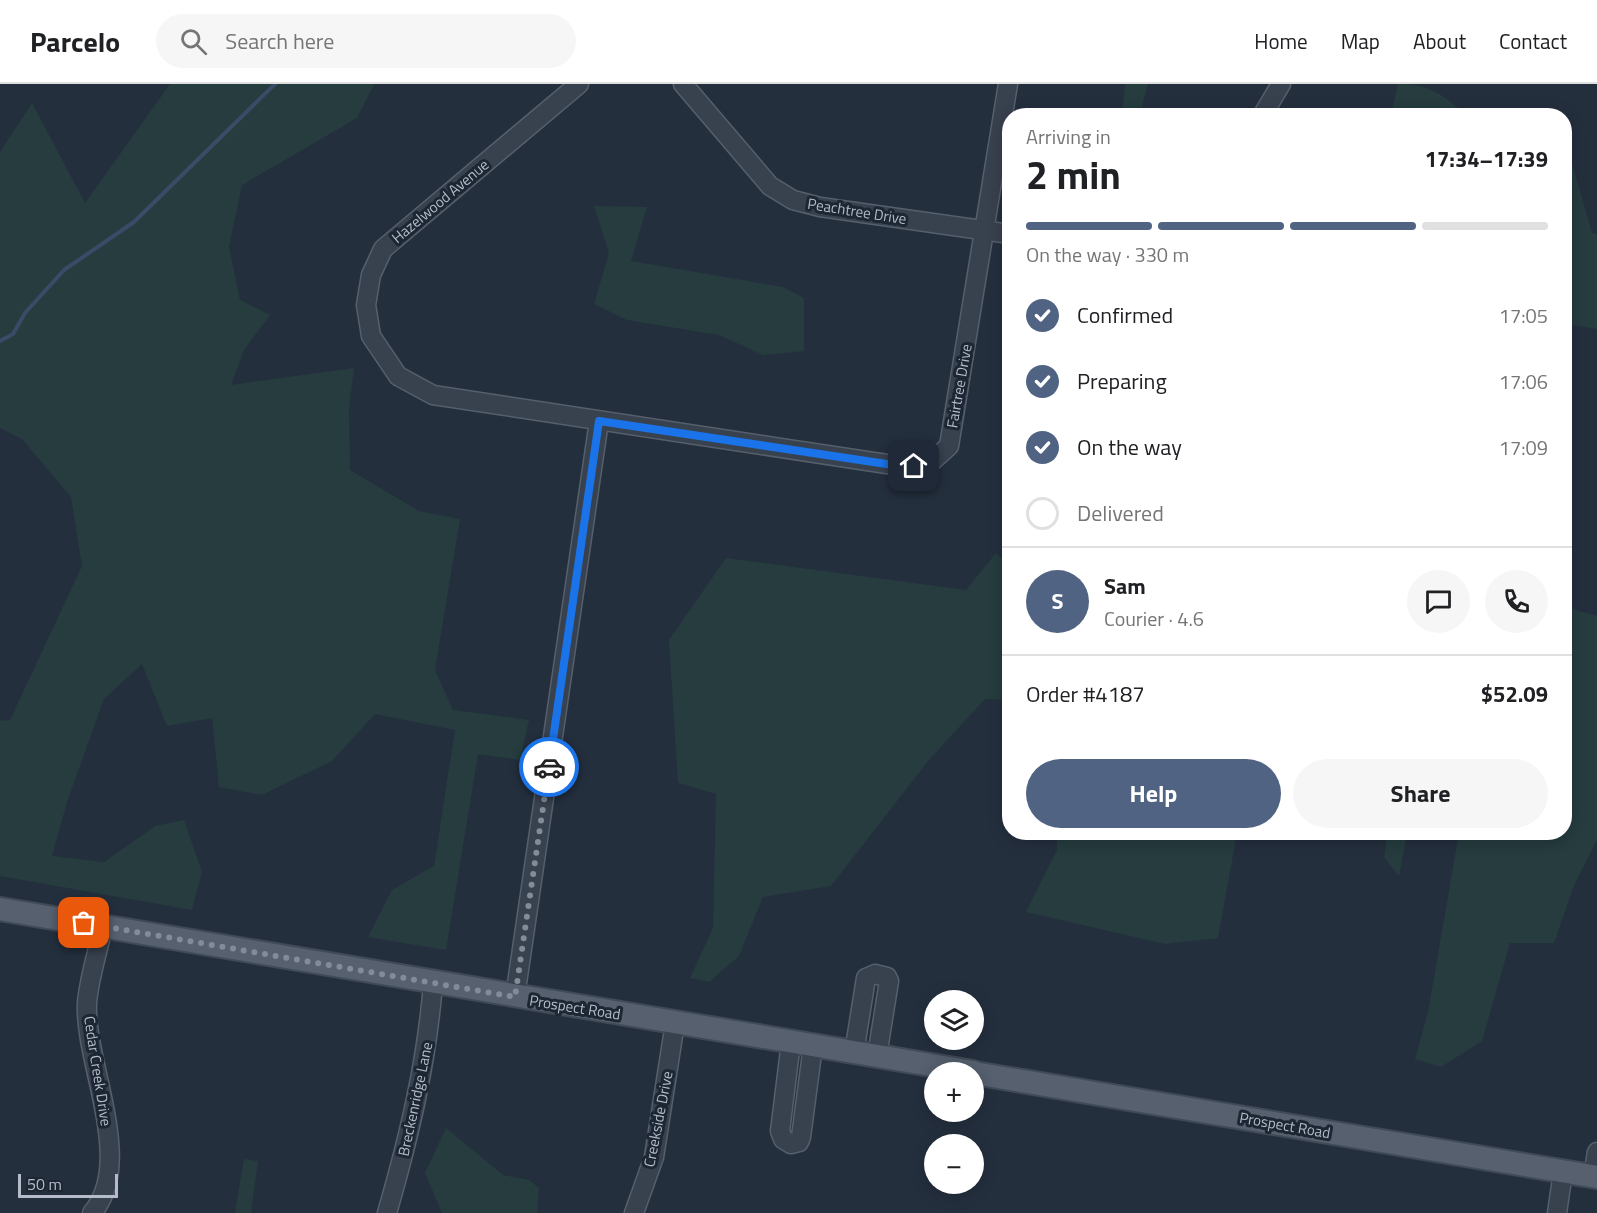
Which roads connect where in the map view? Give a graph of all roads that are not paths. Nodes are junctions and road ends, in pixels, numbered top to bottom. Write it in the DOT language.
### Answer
graph roads {
  1 [pos="579,84"];
  2 [pos="683,84"];
  3 [pos="1008,84"];
  4 [pos="1281,84"];
  5 [pos="1004,108"];
  6 [pos="1267,108"];
  7 [pos="1002,124"];
  8 [pos="986,231"];
  9 [pos="1002,233"];
  10 [pos="433,395"];
  11 [pos="599,421"];
  12 [pos="0,909"];
  13 [pos="103,927"];
  14 [pos="433,983"];
  15 [pos="515,997"];
  16 [pos="675,1023"];
  17 [pos="924,1064"];
  18 [pos="984,1074"];
  19 [pos="1597,1152"];
  20 [pos="1563,1172"];
  21 [pos="1595,1177"];
  22 [pos="92,1213"];
  23 [pos="387,1213"];
  24 [pos="634,1213"];
  25 [pos="1557,1213"];
  1 -- 10 [label="street, Hazelwood Avenue"];
  2 -- 8 [label="street, Peachtree Drive"];
  3 -- 5 [label="street, Fairtree Drive"];
  4 -- 6 [label="street"];
  7 -- 8 [label="street, Fairtree Drive"];
  8 -- 9 [label="street, Peachtree Drive"];
  8 -- 11 [label="street, Fairtree Drive"];
  10 -- 11 [label="street, Fairtree Drive"];
  11 -- 15 [label="street"];
  12 -- 13 [label="main road, Prospect Road"];
  13 -- 14 [label="main road, Prospect Road"];
  13 -- 22 [label="street, Cedar Creek Drive"];
  14 -- 15 [label="main road, Prospect Road"];
  14 -- 23 [label="street, Breckenridge Lane"];
  15 -- 16 [label="main road, Prospect Road"];
  16 -- 17 [label="main road, Prospect Road"];
  16 -- 24 [label="street, Creekside Drive"];
  18 -- 20 [label="main road, Prospect Road"];
  19 -- 21 [label="street"];
  20 -- 21 [label="main road, Prospect Road"];
  20 -- 25 [label="street"];
}
